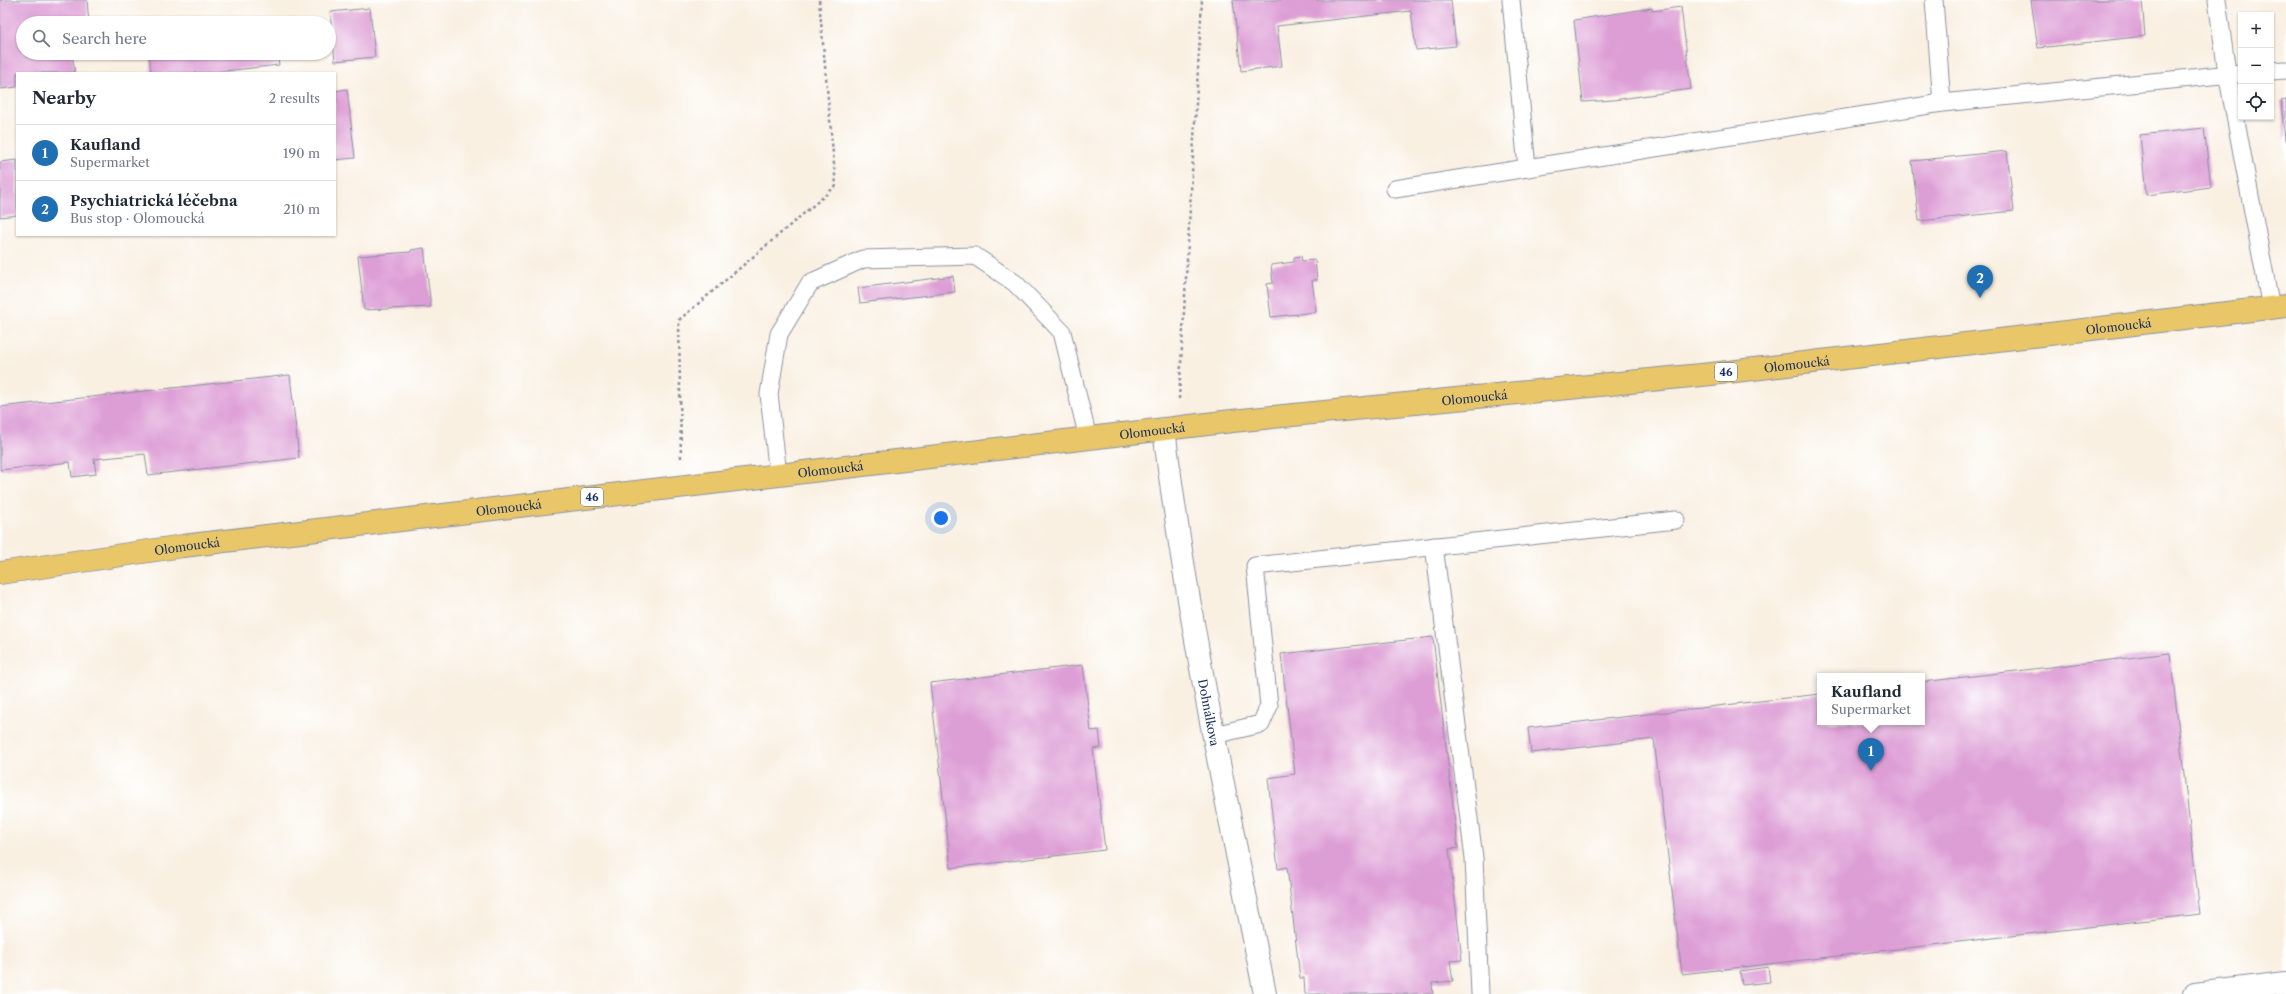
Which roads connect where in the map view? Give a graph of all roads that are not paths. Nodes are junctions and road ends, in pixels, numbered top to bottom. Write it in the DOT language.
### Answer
graph roads {
  1 [pos="1511,0"];
  2 [pos="1934,0"];
  3 [pos="2217,0"];
  4 [pos="2286,70"];
  5 [pos="2274,71"];
  6 [pos="2234,73"];
  7 [pos="1942,103"];
  8 [pos="1527,168"];
  9 [pos="1395,188"];
  10 [pos="2278,307"];
  11 [pos="1171,429"];
  12 [pos="1088,438"];
  13 [pos="778,475"];
  14 [pos="1676,520"];
  15 [pos="1434,546"];
  16 [pos="10,572"];
  17 [pos="1214,735"];
  18 [pos="2286,983"];
  19 [pos="1265,994"];
  20 [pos="1480,994"];
  21 [pos="2195,994"];
  1 -- 8 [label="lane"];
  2 -- 7 [label="lane"];
  3 -- 6 [label="lane"];
  4 -- 5 [label="lane"];
  6 -- 7 [label="lane"];
  6 -- 10 [label="lane"];
  7 -- 8 [label="lane"];
  8 -- 9 [label="lane"];
  10 -- 11 [label="main road, Olomoucká / 46"];
  11 -- 12 [label="main road, Olomoucká / 46"];
  11 -- 17 [label="street, Dohnálkova"];
  12 -- 13 [label="main road, Olomoucká / 46"];
  12 -- 13 [label="lane"];
  13 -- 16 [label="main road, Olomoucká / 46"];
  14 -- 15 [label="lane"];
  15 -- 17 [label="lane"];
  15 -- 20 [label="lane"];
  17 -- 19 [label="street, Dohnálkova"];
  18 -- 21 [label="street"];
}
